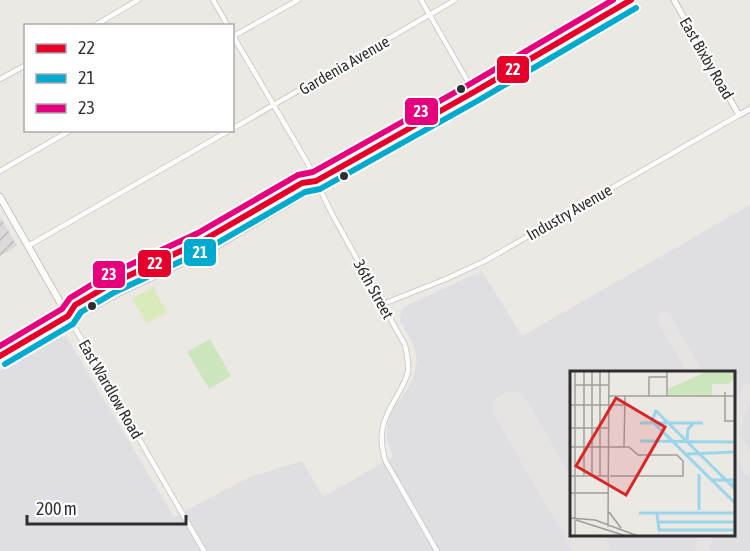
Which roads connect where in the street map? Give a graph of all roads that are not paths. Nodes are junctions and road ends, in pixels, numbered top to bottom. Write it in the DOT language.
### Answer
graph roads {
  1 [pos="138,0"];
  2 [pos="213,0"];
  3 [pos="298,0"];
  4 [pos="421,0"];
  5 [pos="456,0"];
  6 [pos="631,0"];
  7 [pos="674,0"];
  8 [pos="429,15"];
  9 [pos="97,24"];
  10 [pos="227,24"];
  11 [pos="234,35"];
  12 [pos="234,38"];
  13 [pos="24,66"];
  14 [pos="0,79"];
  15 [pos="474,92"];
  16 [pos="274,106"];
  17 [pos="750,109"];
  18 [pos="740,115"];
  19 [pos="234,128"];
  20 [pos="68,132"];
  21 [pos="228,132"];
  22 [pos="0,171"];
  23 [pos="316,181"];
  24 [pos="0,197"];
  25 [pos="28,246"];
  26 [pos="383,304"];
  27 [pos="68,316"];
  28 [pos="0,356"];
  29 [pos="204,551"];
  30 [pos="437,551"];
  1 -- 9 [label="street"];
  2 -- 10 [label="street"];
  3 -- 11 [label="street"];
  4 -- 8 [label="street"];
  5 -- 8 [label="street, Gardenia Avenue"];
  6 -- 15 [label="main road"];
  7 -- 18 [label="street, East Bixby Road"];
  8 -- 15 [label="street"];
  8 -- 16 [label="street, Gardenia Avenue"];
  12 -- 16 [label="street, 36th Street"];
  13 -- 14 [label="street"];
  15 -- 23 [label="main road"];
  16 -- 19 [label="street, Gardenia Avenue"];
  16 -- 23 [label="street, 36th Street"];
  17 -- 18 [label="street, Industry Avenue"];
  18 -- 26 [label="street, Industry Avenue"];
  20 -- 22 [label="street"];
  21 -- 25 [label="street, Gardenia Avenue"];
  23 -- 26 [label="street, 36th Street"];
  23 -- 27 [label="main road"];
  23 -- 27 [label="main road"];
  24 -- 25 [label="main road, East Wardlow Road"];
  25 -- 27 [label="main road, East Wardlow Road"];
  26 -- 30 [label="street, 36th Street"];
  27 -- 28 [label="main road"];
  27 -- 29 [label="street, East Wardlow Road"];
}
